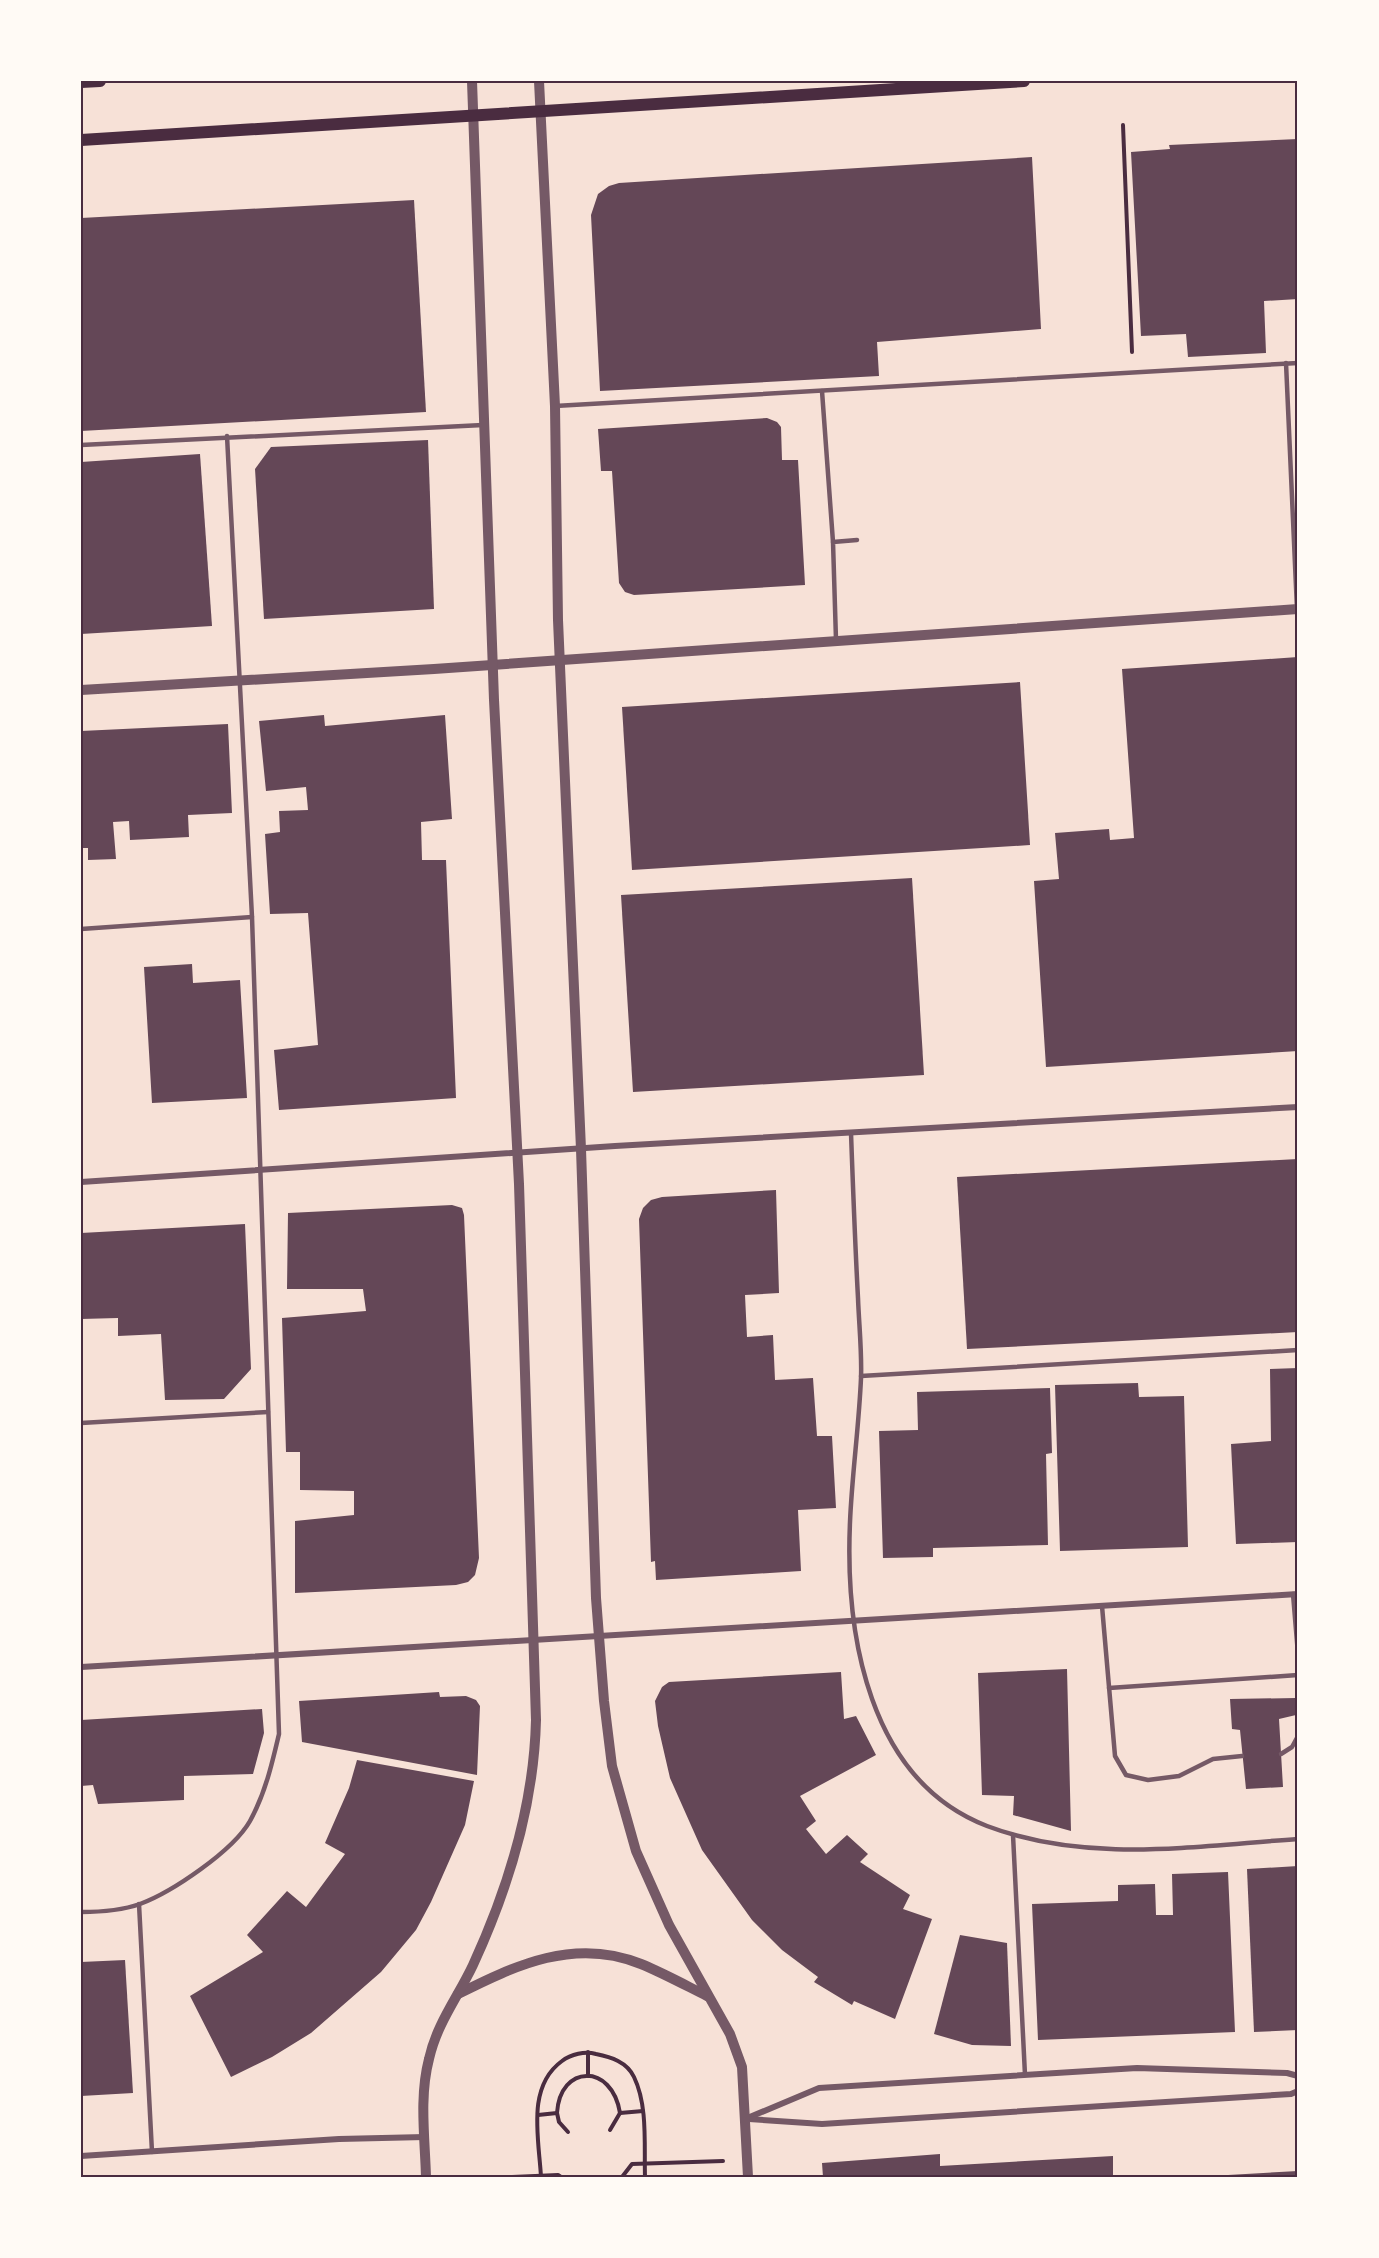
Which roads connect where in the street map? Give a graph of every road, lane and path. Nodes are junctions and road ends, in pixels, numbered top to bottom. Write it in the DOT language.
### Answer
graph roads {
  1 [pos="100,81"];
  2 [pos="472,81"];
  3 [pos="538,81"];
  4 [pos="1024,81"];
  5 [pos="81,82"];
  6 [pos="539,110"];
  7 [pos="473,114"];
  8 [pos="1123,124"];
  9 [pos="81,140"];
  10 [pos="1286,363"];
  11 [pos="1298,363"];
  12 [pos="1133,372"];
  13 [pos="822,391"];
  14 [pos="555,406"];
  15 [pos="484,425"];
  16 [pos="227,436"];
  17 [pos="81,446"];
  18 [pos="857,540"];
  19 [pos="833,542"];
  20 [pos="1297,609"];
  21 [pos="836,640"];
  22 [pos="560,659"];
  23 [pos="493,664"];
  24 [pos="241,681"];
  25 [pos="81,690"];
  26 [pos="252,917"];
  27 [pos="81,929"];
  28 [pos="1298,1107"];
  29 [pos="851,1133"];
  30 [pos="581,1149"];
  31 [pos="517,1154"];
  32 [pos="261,1170"];
  33 [pos="81,1182"];
  34 [pos="1298,1350"];
  35 [pos="861,1376"];
  36 [pos="268,1412"];
  37 [pos="81,1423"];
  38 [pos="1295,1594"];
  39 [pos="1102,1606"];
  40 [pos="854,1622"];
  41 [pos="599,1636"];
  42 [pos="534,1640"];
  43 [pos="1298,1654"];
  44 [pos="278,1655"];
  45 [pos="81,1667"];
  46 [pos="1298,1676"];
  47 [pos="1109,1688"];
  48 [pos="1298,1736"];
  49 [pos="1281,1754"];
  50 [pos="1242,1756"];
  51 [pos="1013,1835"];
  52 [pos="1298,1839"];
  53 [pos="139,1904"];
  54 [pos="81,1912"];
  55 [pos="456,1995"];
  56 [pos="707,1996"];
  57 [pos="588,2052"];
  58 [pos="1025,2075"];
  59 [pos="588,2076"];
  60 [pos="1298,2076"];
  61 [pos="1298,2091"];
  62 [pos="643,2111"];
  63 [pos="557,2113"];
  64 [pos="620,2113"];
  65 [pos="538,2115"];
  66 [pos="745,2119"];
  67 [pos="609,2130"];
  68 [pos="568,2132"];
  69 [pos="425,2137"];
  70 [pos="152,2152"];
  71 [pos="81,2156"];
  72 [pos="726,2161"];
  73 [pos="644,2166"];
  74 [pos="541,2176"];
  75 [pos="426,2177"];
  76 [pos="512,2177"];
  77 [pos="561,2177"];
  78 [pos="622,2177"];
  79 [pos="645,2177"];
  80 [pos="748,2177"];
  1 -- 5 [label="main road"];
  2 -- 7 [label="street"];
  3 -- 6 [label="street"];
  4 -- 6 [label="main road"];
  6 -- 7 [label="main road"];
  6 -- 14 [label="street"];
  7 -- 9 [label="main road"];
  7 -- 15 [label="street"];
  8 -- 12 [label="path"];
  10 -- 11 [label="lane"];
  10 -- 12 [label="lane"];
  10 -- 20 [label="lane"];
  12 -- 13 [label="lane"];
  13 -- 14 [label="lane"];
  13 -- 19 [label="lane"];
  14 -- 22 [label="street"];
  15 -- 16 [label="lane"];
  15 -- 23 [label="street"];
  16 -- 17 [label="lane"];
  16 -- 24 [label="lane"];
  18 -- 19 [label="lane"];
  19 -- 21 [label="lane"];
  20 -- 21 [label="street"];
  21 -- 22 [label="street"];
  22 -- 23 [label="street"];
  22 -- 30 [label="street"];
  23 -- 24 [label="street"];
  23 -- 31 [label="street"];
  24 -- 25 [label="street"];
  24 -- 26 [label="lane"];
  26 -- 27 [label="lane"];
  26 -- 32 [label="lane"];
  28 -- 29 [label="street"];
  29 -- 30 [label="street"];
  29 -- 35 [label="lane"];
  30 -- 31 [label="street"];
  30 -- 41 [label="street"];
  31 -- 32 [label="street"];
  31 -- 42 [label="street"];
  32 -- 33 [label="street"];
  32 -- 36 [label="lane"];
  34 -- 35 [label="lane"];
  35 -- 40 [label="lane"];
  36 -- 37 [label="lane"];
  36 -- 44 [label="lane"];
  38 -- 39 [label="street"];
  38 -- 43 [label="lane"];
  39 -- 40 [label="street"];
  39 -- 47 [label="lane"];
  40 -- 41 [label="street"];
  40 -- 51 [label="lane"];
  41 -- 42 [label="street"];
  41 -- 56 [label="street"];
  42 -- 44 [label="street"];
  42 -- 55 [label="street"];
  44 -- 45 [label="street"];
  44 -- 53 [label="lane"];
  46 -- 47 [label="lane"];
  47 -- 50 [label="lane"];
  48 -- 49 [label="lane"];
  51 -- 52 [label="lane"];
  51 -- 58 [label="lane"];
  53 -- 54 [label="lane"];
  53 -- 70 [label="lane"];
  55 -- 56 [label="street"];
  55 -- 69 [label="street"];
  56 -- 66 [label="street"];
  57 -- 59 [label="path"];
  57 -- 62 [label="path"];
  57 -- 65 [label="path"];
  58 -- 60 [label="street"];
  58 -- 66 [label="street"];
  59 -- 63 [label="path"];
  59 -- 64 [label="path"];
  61 -- 66 [label="street"];
  62 -- 64 [label="path"];
  62 -- 73 [label="path"];
  63 -- 65 [label="path"];
  63 -- 68 [label="path"];
  64 -- 67 [label="path"];
  65 -- 74 [label="path"];
  66 -- 80 [label="street"];
  69 -- 70 [label="street"];
  69 -- 75 [label="street"];
  70 -- 71 [label="street"];
  72 -- 73 [label="path"];
  73 -- 78 [label="path"];
  73 -- 79 [label="path"];
  74 -- 76 [label="path"];
  74 -- 77 [label="path"];
}
